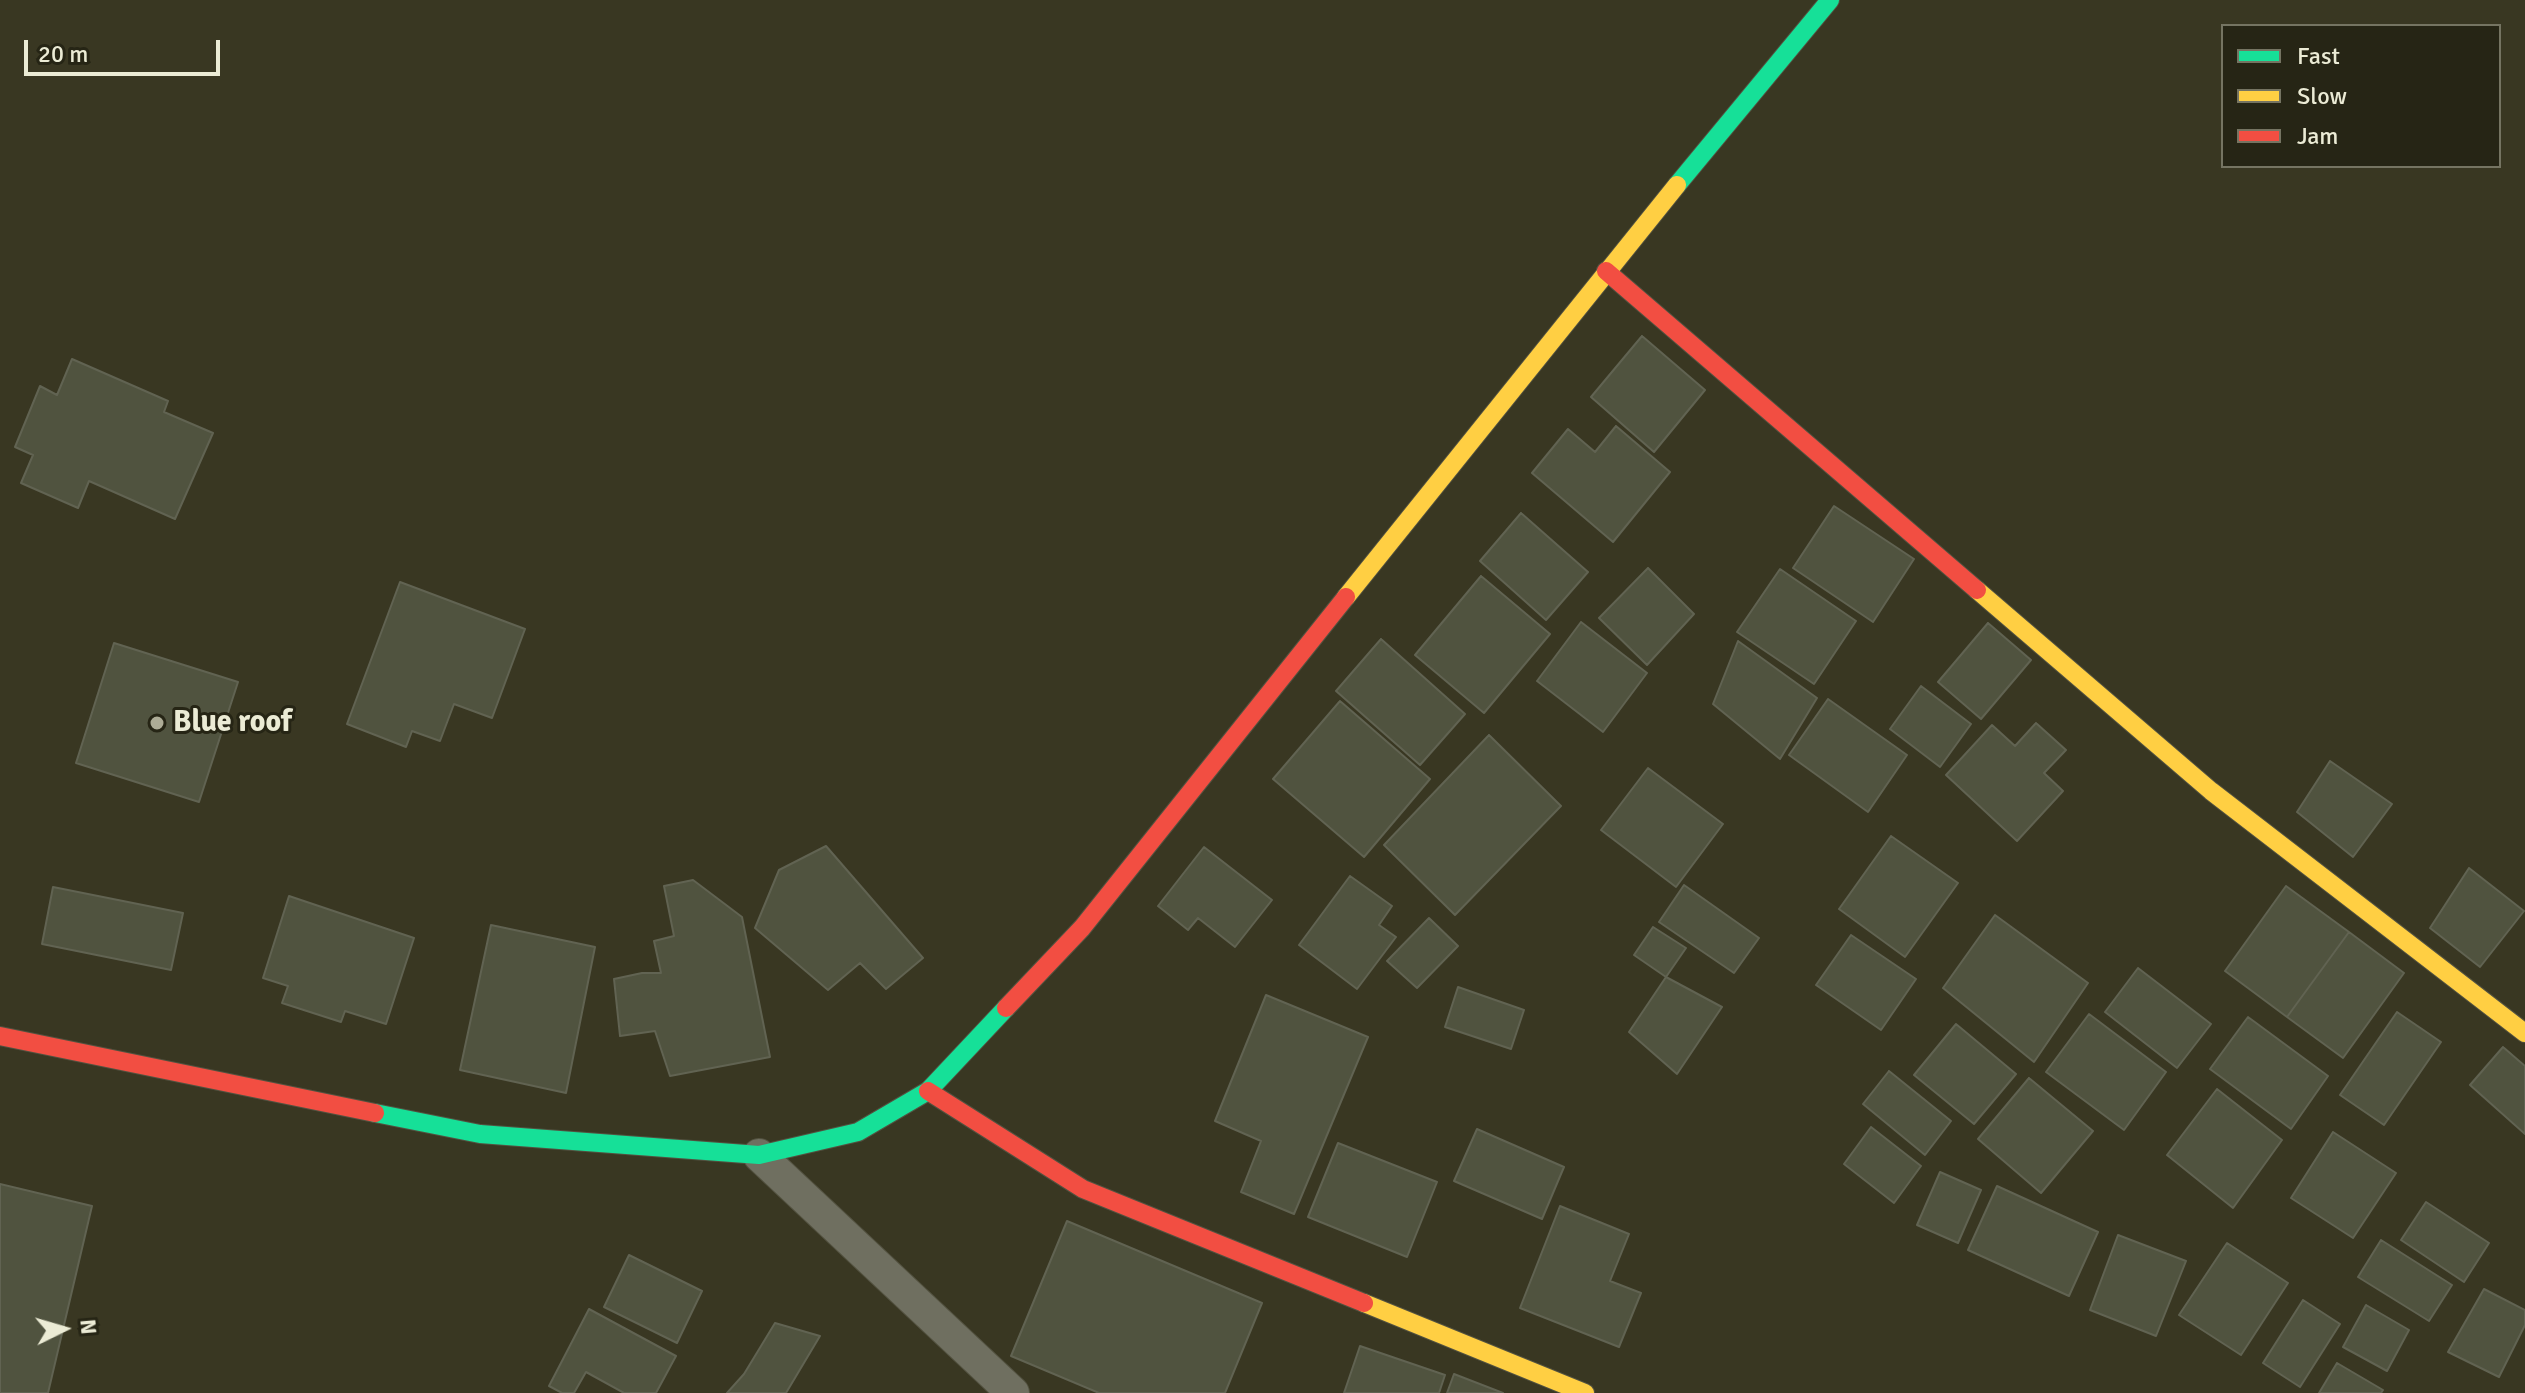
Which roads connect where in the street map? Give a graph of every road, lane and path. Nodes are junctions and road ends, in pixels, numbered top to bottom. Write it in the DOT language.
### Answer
graph roads {
  1 [pos="1830,0"];
  2 [pos="1606,271"];
  3 [pos="2525,1033"];
  4 [pos="0,1036"];
  5 [pos="928,1091"];
  6 [pos="759,1155"];
  7 [pos="1013,1393"];
  8 [pos="1585,1393"];
  1 -- 2 [label="street"];
  2 -- 3 [label="street"];
  2 -- 5 [label="street"];
  4 -- 6 [label="street"];
  5 -- 6 [label="street"];
  5 -- 8 [label="street"];
  6 -- 7 [label="lane"];
}
